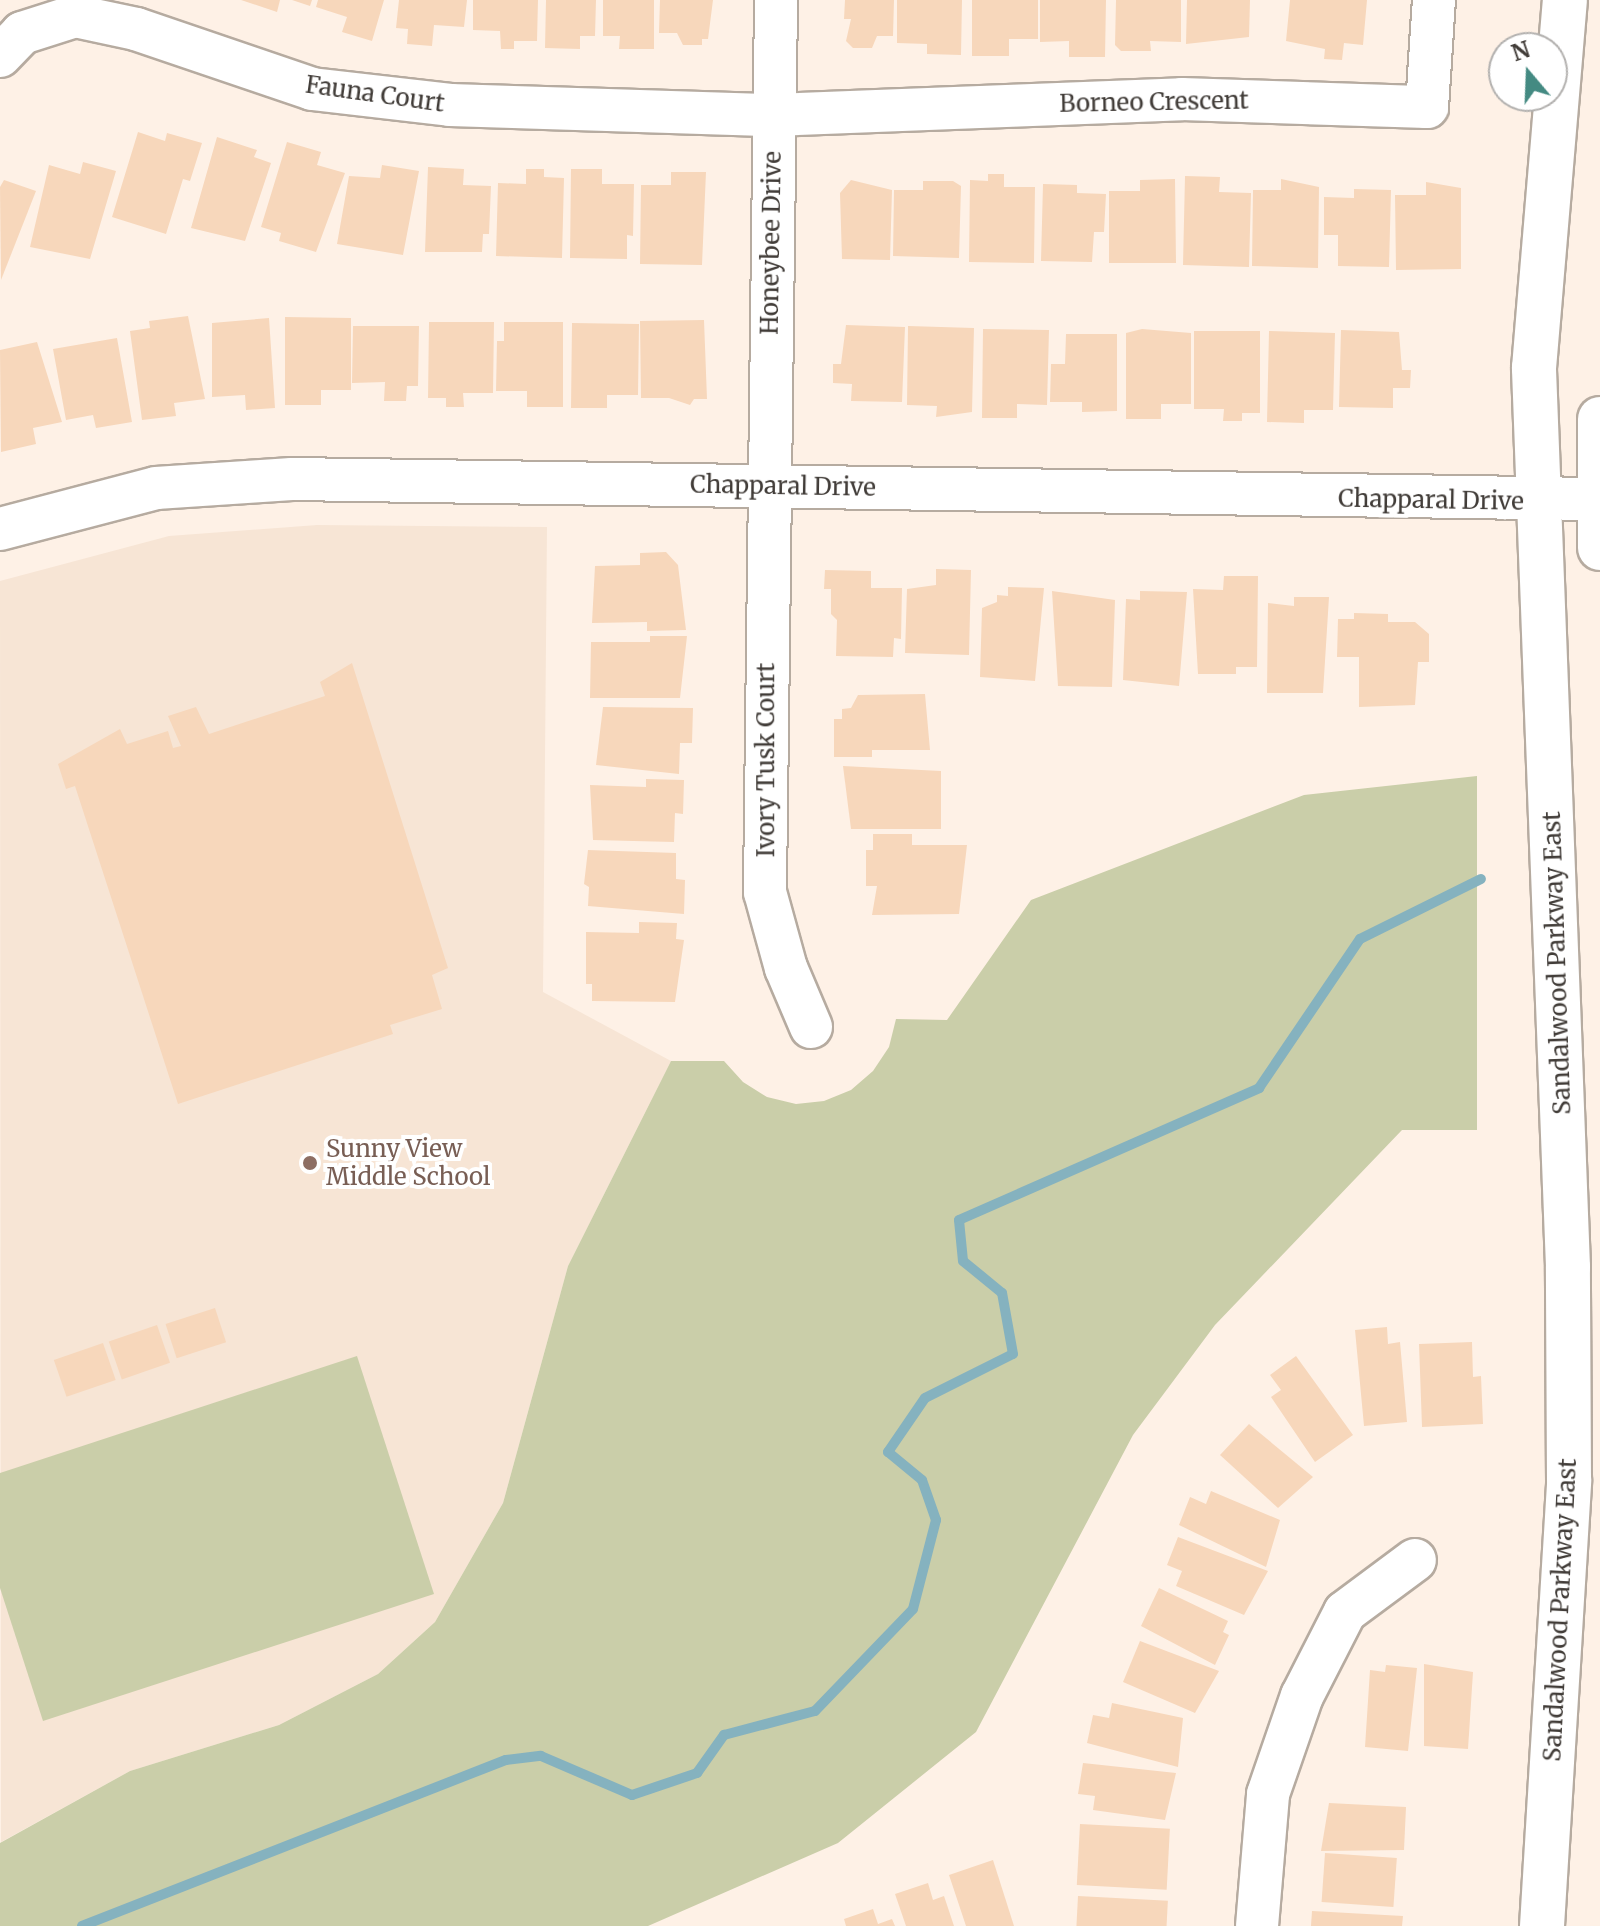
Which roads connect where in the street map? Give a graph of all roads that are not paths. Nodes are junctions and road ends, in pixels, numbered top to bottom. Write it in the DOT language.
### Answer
graph roads {
  1 [pos="776,0"];
  2 [pos="1434,0"];
  3 [pos="1565,0"];
  4 [pos="0,56"];
  5 [pos="773,115"];
  6 [pos="1600,419"];
  7 [pos="768,486"];
  8 [pos="1577,500"];
  9 [pos="0,529"];
  10 [pos="1600,548"];
  11 [pos="811,1027"];
  12 [pos="1415,1560"];
  13 [pos="1257,1926"];
  14 [pos="1542,1926"];
  1 -- 5 [label="street, Honeybee Drive"];
  2 -- 5 [label="street, Borneo Crescent"];
  3 -- 8 [label="main road, Sandalwood Parkway East"];
  4 -- 5 [label="street, Fauna Court"];
  5 -- 7 [label="street, Honeybee Drive"];
  6 -- 8 [label="main road, Sandalwood Parkway East"];
  7 -- 8 [label="street, Chapparal Drive"];
  7 -- 9 [label="street, Chapparal Drive"];
  7 -- 11 [label="street, Ivory Tusk Court"];
  8 -- 10 [label="main road, Sandalwood Parkway East"];
  8 -- 14 [label="main road, Sandalwood Parkway East"];
  12 -- 13 [label="street"];
}
